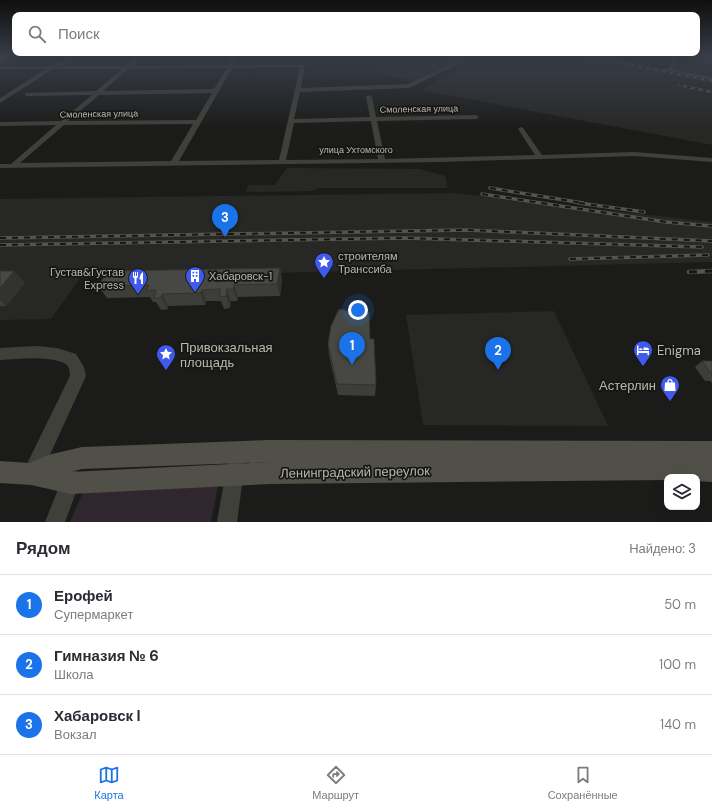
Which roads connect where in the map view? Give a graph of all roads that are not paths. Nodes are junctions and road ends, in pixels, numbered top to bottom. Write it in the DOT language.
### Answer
graph roads {
  1 [pos="31,80"];
  2 [pos="112,80"];
  3 [pos="222,80"];
  4 [pos="300,80"];
  5 [pos="420,80"];
  6 [pos="216,90"];
  7 [pos="298,90"];
  8 [pos="100,92"];
  9 [pos="0,94"];
  10 [pos="9,94"];
  11 [pos="27,94"];
  12 [pos="369,97"];
  13 [pos="0,101"];
  14 [pos="476,117"];
  15 [pos="374,119"];
  16 [pos="291,121"];
  17 [pos="198,122"];
  18 [pos="63,123"];
  19 [pos="0,124"];
  20 [pos="521,129"];
  21 [pos="540,157"];
  22 [pos="382,160"];
  23 [pos="712,160"];
  24 [pos="282,161"];
  25 [pos="174,163"];
  26 [pos="14,165"];
  27 [pos="0,166"];
  28 [pos="0,354"];
  29 [pos="238,452"];
  30 [pos="712,452"];
  31 [pos="82,458"];
  32 [pos="712,471"];
  33 [pos="0,472"];
  34 [pos="31,474"];
  35 [pos="234,475"];
  36 [pos="71,482"];
  37 [pos="55,522"];
  38 [pos="227,522"];
  1 -- 10 [label="street"];
  2 -- 8 [label="street"];
  3 -- 6 [label="street"];
  4 -- 7 [label="street"];
  5 -- 7 [label="street"];
  6 -- 8 [label="street"];
  6 -- 17 [label="street"];
  7 -- 16 [label="street"];
  8 -- 11 [label="street"];
  8 -- 18 [label="street"];
  9 -- 10 [label="street"];
  10 -- 13 [label="street"];
  12 -- 15 [label="street"];
  14 -- 15 [label="street, Смоленская улица"];
  15 -- 16 [label="street, Смоленская улица"];
  15 -- 22 [label="street"];
  16 -- 24 [label="street"];
  17 -- 18 [label="street, Смоленская улица"];
  17 -- 25 [label="street"];
  18 -- 19 [label="street, Смоленская улица"];
  18 -- 26 [label="street"];
  20 -- 21 [label="street"];
  21 -- 22 [label="street, улица Ухтомского"];
  21 -- 23 [label="street, улица Ухтомского"];
  22 -- 24 [label="street, улица Ухтомского"];
  24 -- 25 [label="street, улица Ухтомского"];
  25 -- 26 [label="street, улица Ухтомского"];
  26 -- 27 [label="street, улица Ухтомского"];
  28 -- 34 [label="street"];
  29 -- 30 [label="main road, Ленинградский переулок"];
  29 -- 31 [label="main road, Ленинградский переулок"];
  29 -- 35 [label="street"];
  31 -- 34 [label="main road, Ленинградский переулок"];
  31 -- 36 [label="street"];
  32 -- 35 [label="main road, Ленинградский переулок"];
  33 -- 34 [label="main road, Ленинградский переулок"];
  34 -- 36 [label="main road, Ленинградский переулок"];
  35 -- 36 [label="main road, Ленинградский переулок"];
  35 -- 38 [label="street"];
  36 -- 37 [label="street"];
}
